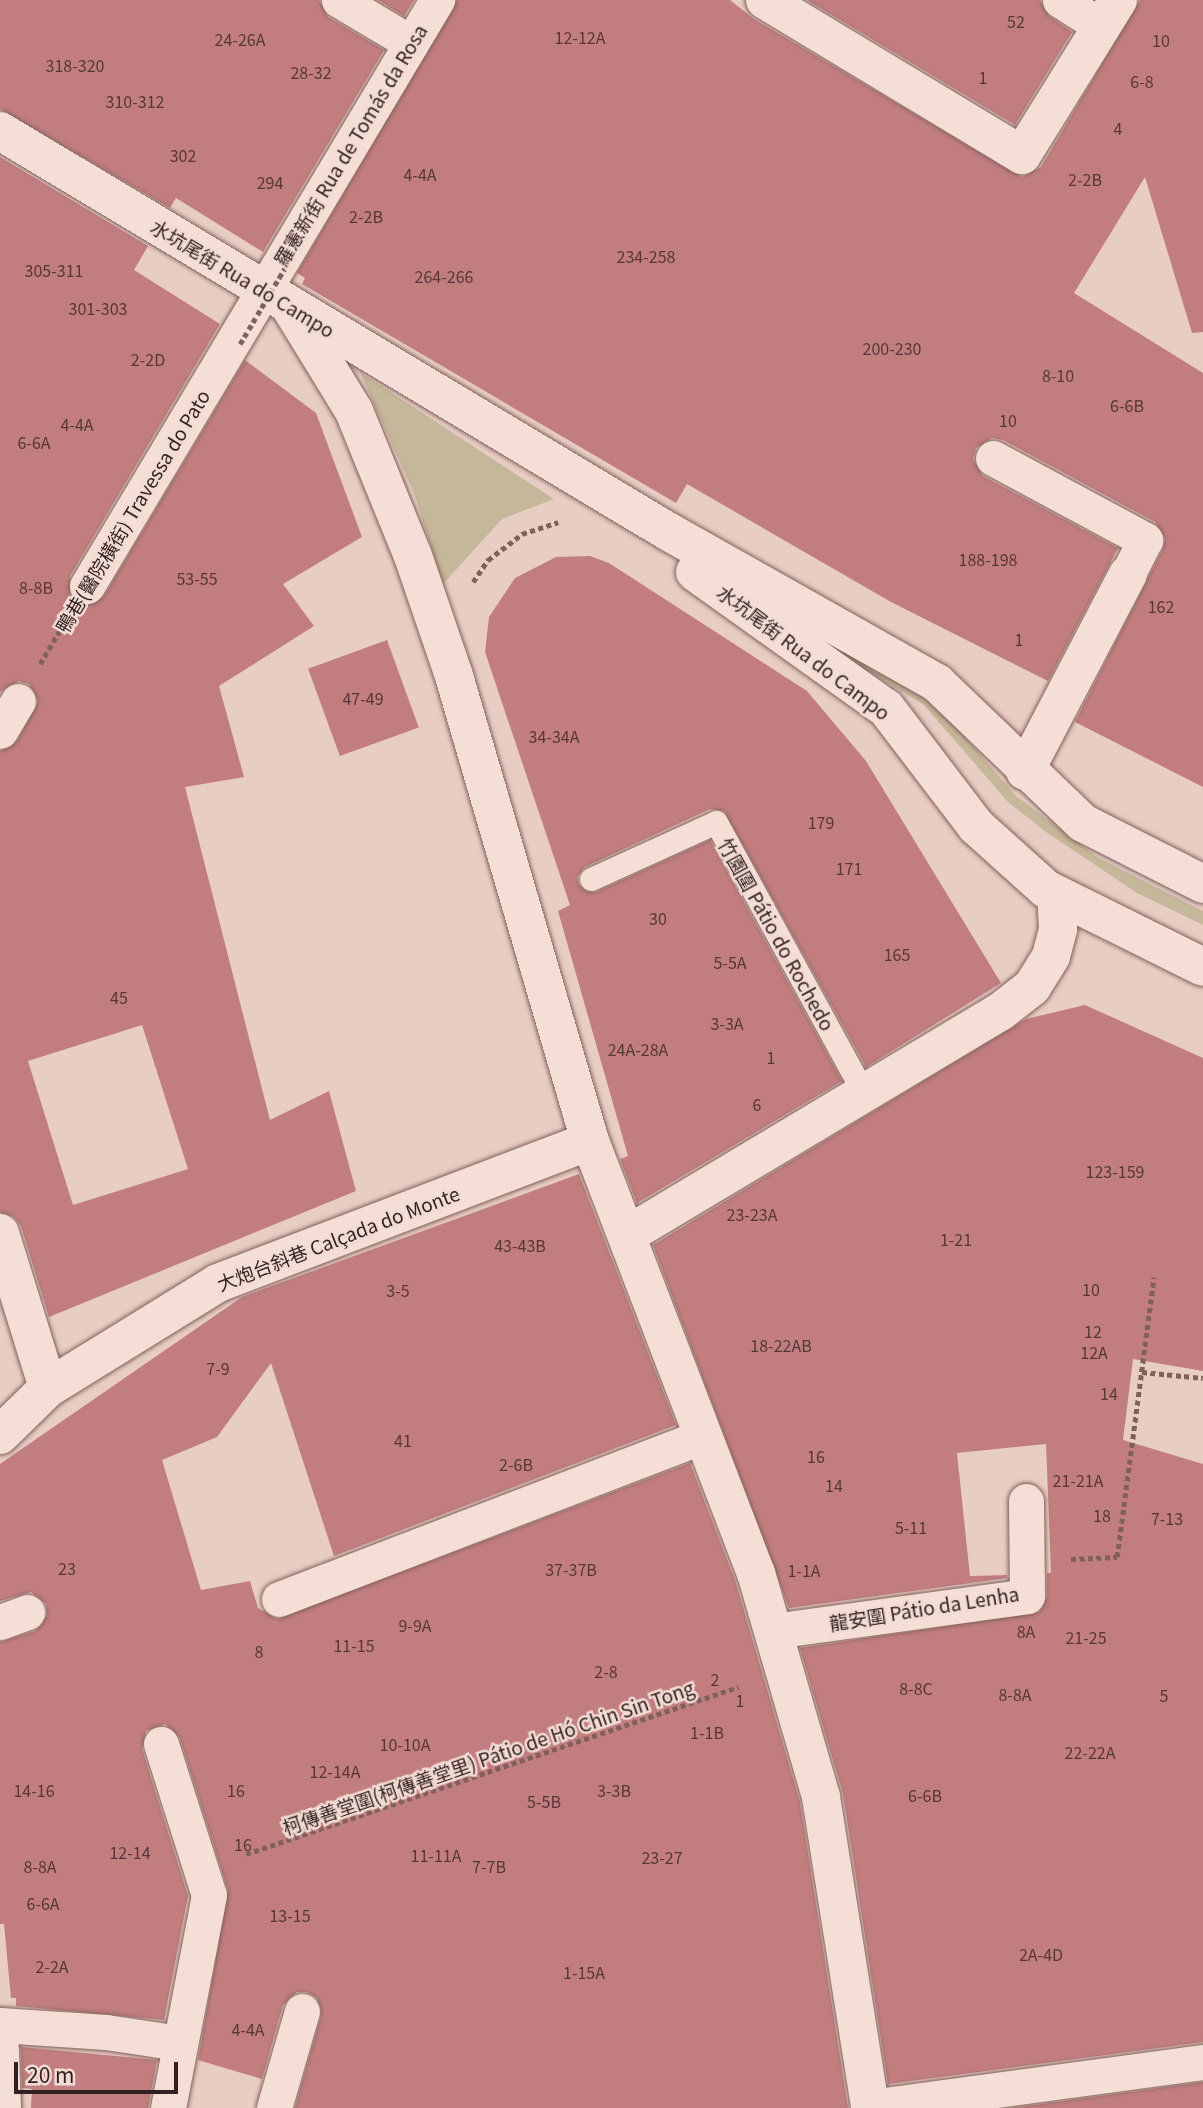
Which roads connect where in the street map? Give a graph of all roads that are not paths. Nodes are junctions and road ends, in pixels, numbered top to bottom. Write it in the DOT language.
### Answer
graph roads {
  1 [pos="339,0"];
  2 [pos="437,0"];
  3 [pos="1060,0"];
  4 [pos="771,1"];
  5 [pos="1110,13"];
  6 [pos="411,43"];
  7 [pos="0,131"];
  8 [pos="276,298"];
  9 [pos="486,425"];
  10 [pos="993,458"];
  11 [pos="1137,559"];
  12 [pos="87,586"];
  13 [pos="18,701"];
  14 [pos="0,731"];
  15 [pos="1025,771"];
  16 [pos="591,880"];
  17 [pos="1203,884"];
  18 [pos="1056,895"];
  19 [pos="1203,967"];
  20 [pos="864,1093"];
  21 [pos="590,1141"];
  22 [pos="0,1233"];
  23 [pos="626,1235"];
  24 [pos="48,1388"];
  25 [pos="0,1435"];
  26 [pos="704,1436"];
  27 [pos="1026,1501"];
  28 [pos="279,1598"];
  29 [pos="773,1631"];
  30 [pos="161,1744"];
  31 [pos="302,2011"];
  32 [pos="0,2025"];
  33 [pos="180,2043"];
  34 [pos="1203,2062"];
  35 [pos="3,2108"];
  36 [pos="168,2108"];
  37 [pos="274,2108"];
  38 [pos="870,2108"];
  1 -- 6 [label="street"];
  2 -- 6 [label="street, 羅憲新街 Rua de Tomás da Rosa"];
  3 -- 5 [label="street"];
  4 -- 5 [label="street"];
  6 -- 8 [label="street, 羅憲新街 Rua de Tomás da Rosa"];
  7 -- 8 [label="street, 水坑尾街 Rua do Campo"];
  8 -- 9 [label="street, 水坑尾街 Rua do Campo"];
  8 -- 12 [label="street, 鴨巷(醫院橫街) Travessa do Pato"];
  8 -- 21 [label="street"];
  9 -- 15 [label="street, 水坑尾街 Rua do Campo"];
  9 -- 18 [label="street, 水坑尾街 Rua do Campo"];
  10 -- 11 [label="street"];
  11 -- 15 [label="street"];
  13 -- 14 [label="street"];
  15 -- 17 [label="street, 水坑尾街 Rua do Campo"];
  16 -- 20 [label="lane, 竹園圍 Pátio do Rochedo"];
  18 -- 19 [label="street, 水坑尾街 Rua do Campo"];
  18 -- 20 [label="street"];
  20 -- 23 [label="street"];
  21 -- 23 [label="street"];
  21 -- 24 [label="street, 大炮台斜巷 Calçada do Monte"];
  22 -- 24 [label="street"];
  23 -- 26 [label="street"];
  24 -- 25 [label="street, 大炮台斜巷 Calçada do Monte"];
  26 -- 28 [label="street"];
  26 -- 29 [label="street"];
  27 -- 29 [label="street, 龍安圍 Pátio da Lenha"];
  29 -- 38 [label="street"];
  30 -- 33 [label="street"];
  31 -- 37 [label="street"];
  32 -- 33 [label="street"];
  32 -- 35 [label="street"];
  33 -- 36 [label="street"];
  34 -- 38 [label="street"];
}
